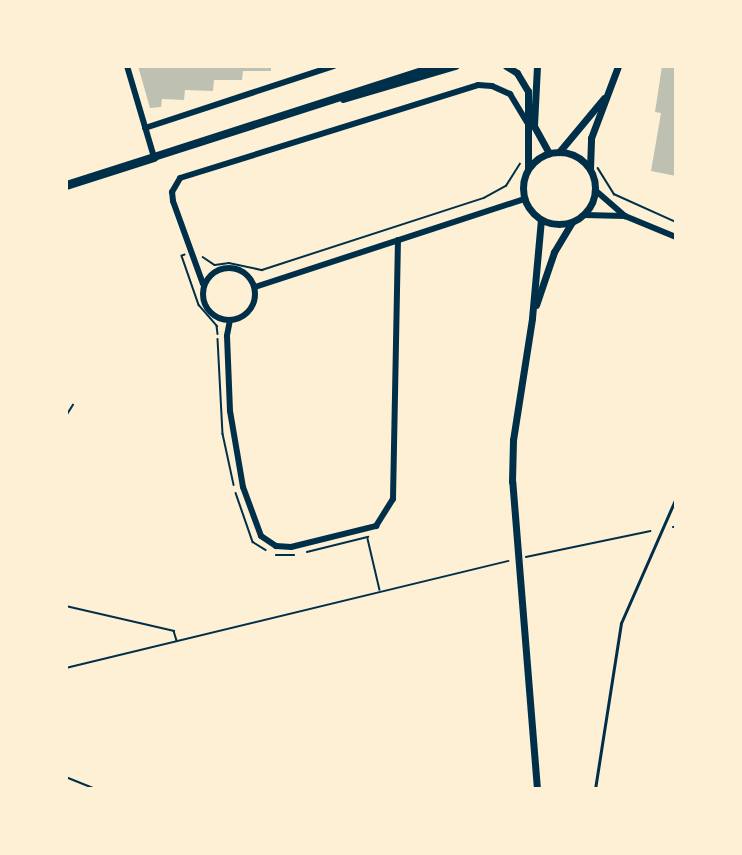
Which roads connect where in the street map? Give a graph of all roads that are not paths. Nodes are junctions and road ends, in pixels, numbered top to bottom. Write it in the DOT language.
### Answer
graph roads {
  1 [pos="127,66"];
  2 [pos="334,66"];
  3 [pos="437,66"];
  4 [pos="455,66"];
  5 [pos="506,66"];
  6 [pos="537,66"];
  7 [pos="618,66"];
  8 [pos="610,89"];
  9 [pos="335,99"];
  10 [pos="528,123"];
  11 [pos="145,128"];
  12 [pos="559,152"];
  13 [pos="549,153"];
  14 [pos="154,157"];
  15 [pos="594,167"];
  16 [pos="528,169"];
  17 [pos="66,185"];
  18 [pos="595,190"];
  19 [pos="524,199"];
  20 [pos="584,215"];
  21 [pos="625,216"];
  22 [pos="541,220"];
  23 [pos="572,222"];
  24 [pos="676,237"];
  25 [pos="398,240"];
  26 [pos="203,284"];
  27 [pos="255,287"];
  28 [pos="532,318"];
  29 [pos="230,320"];
  30 [pos="676,498"];
  31 [pos="537,789"];
  32 [pos="595,789"];
  1 -- 11 [label="street"];
  2 -- 11 [label="street"];
  3 -- 9 [label="main road"];
  4 -- 9 [label="street"];
  5 -- 10 [label="street"];
  6 -- 13 [label="street"];
  7 -- 8 [label="street"];
  8 -- 12 [label="street"];
  8 -- 15 [label="street"];
  9 -- 14 [label="main road"];
  10 -- 16 [label="street"];
  10 -- 26 [label="street"];
  11 -- 14 [label="street"];
  12 -- 13 [label="street"];
  12 -- 15 [label="street"];
  13 -- 16 [label="street"];
  14 -- 17 [label="highway"];
  15 -- 18 [label="street"];
  16 -- 19 [label="street"];
  18 -- 20 [label="street"];
  18 -- 21 [label="street"];
  19 -- 22 [label="street"];
  19 -- 25 [label="street"];
  20 -- 21 [label="street"];
  20 -- 23 [label="street"];
  21 -- 24 [label="street"];
  22 -- 23 [label="street"];
  22 -- 28 [label="street"];
  23 -- 28 [label="street"];
  25 -- 27 [label="street"];
  25 -- 29 [label="street"];
  26 -- 27 [label="street"];
  26 -- 29 [label="street"];
  27 -- 29 [label="street"];
  28 -- 31 [label="street"];
  30 -- 32 [label="lane"];
}
